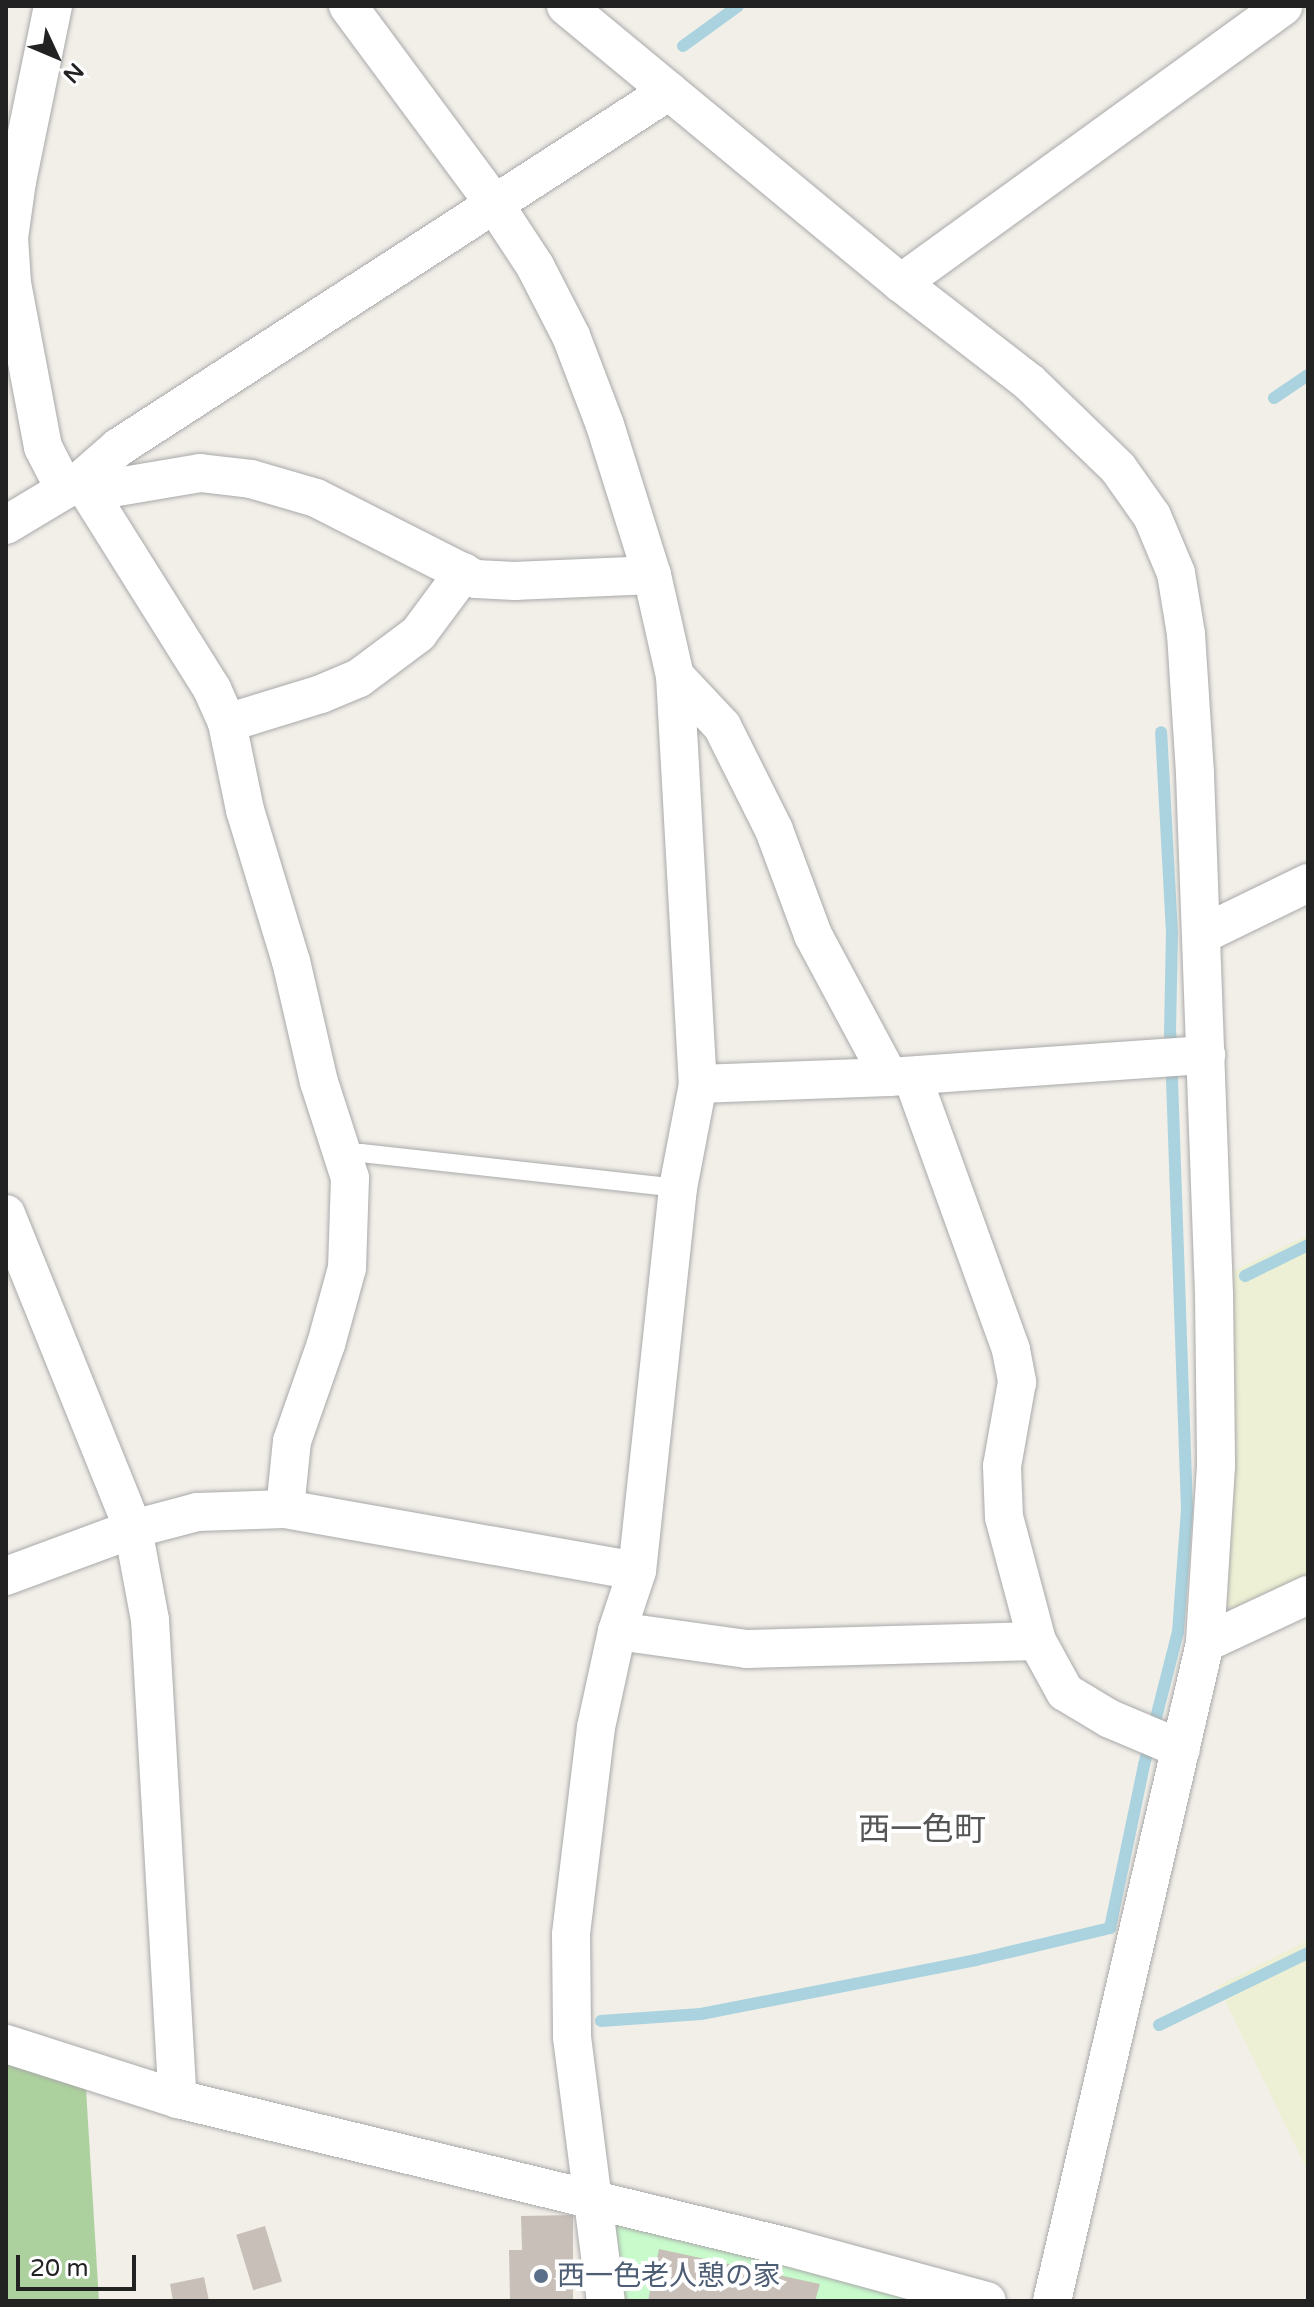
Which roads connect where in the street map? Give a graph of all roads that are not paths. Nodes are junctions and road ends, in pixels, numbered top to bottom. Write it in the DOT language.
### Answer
graph roads {
  1 [pos="53,6"];
  2 [pos="348,6"];
  3 [pos="566,6"];
  4 [pos="1283,6"];
  5 [pos="669,91"];
  6 [pos="493,202"];
  7 [pos="901,283"];
  8 [pos="78,488"];
  9 [pos="6,525"];
  10 [pos="464,572"];
  11 [pos="652,575"];
  12 [pos="675,676"];
  13 [pos="227,723"];
  14 [pos="1308,883"];
  15 [pos="1203,934"];
  16 [pos="1206,1055"];
  17 [pos="901,1077"];
  18 [pos="698,1084"];
  19 [pos="345,1157"];
  20 [pos="678,1188"];
  21 [pos="6,1214"];
  22 [pos="285,1509"];
  23 [pos="133,1529"];
  24 [pos="637,1571"];
  25 [pos="6,1576"];
  26 [pos="1308,1595"];
  27 [pos="617,1631"];
  28 [pos="1037,1641"];
  29 [pos="1205,1643"];
  30 [pos="1181,1749"];
  31 [pos="6,2044"];
  32 [pos="178,2099"];
  33 [pos="591,2202"];
  34 [pos="606,2301"];
  35 [pos="987,2301"];
  36 [pos="1052,2301"];
  1 -- 8 [label="street"];
  2 -- 6 [label="street"];
  3 -- 5 [label="street"];
  4 -- 7 [label="street"];
  5 -- 6 [label="street"];
  5 -- 7 [label="street"];
  6 -- 8 [label="street"];
  6 -- 11 [label="street"];
  7 -- 15 [label="street"];
  8 -- 9 [label="street"];
  8 -- 10 [label="street"];
  8 -- 13 [label="street"];
  10 -- 11 [label="street"];
  10 -- 13 [label="street"];
  11 -- 12 [label="street"];
  12 -- 17 [label="street"];
  12 -- 18 [label="street"];
  13 -- 19 [label="street"];
  14 -- 15 [label="street"];
  15 -- 16 [label="street"];
  16 -- 17 [label="street"];
  16 -- 29 [label="street"];
  17 -- 18 [label="street"];
  17 -- 28 [label="street"];
  18 -- 20 [label="street"];
  19 -- 20 [label="lane"];
  19 -- 22 [label="street"];
  20 -- 24 [label="street"];
  21 -- 23 [label="street"];
  22 -- 23 [label="street"];
  22 -- 24 [label="street"];
  23 -- 25 [label="street"];
  23 -- 32 [label="street"];
  24 -- 27 [label="street"];
  26 -- 29 [label="street"];
  27 -- 28 [label="street"];
  27 -- 33 [label="street"];
  28 -- 30 [label="street"];
  29 -- 30 [label="street"];
  30 -- 36 [label="street"];
  31 -- 32 [label="street"];
  32 -- 33 [label="street"];
  33 -- 34 [label="street"];
  33 -- 35 [label="street"];
}
